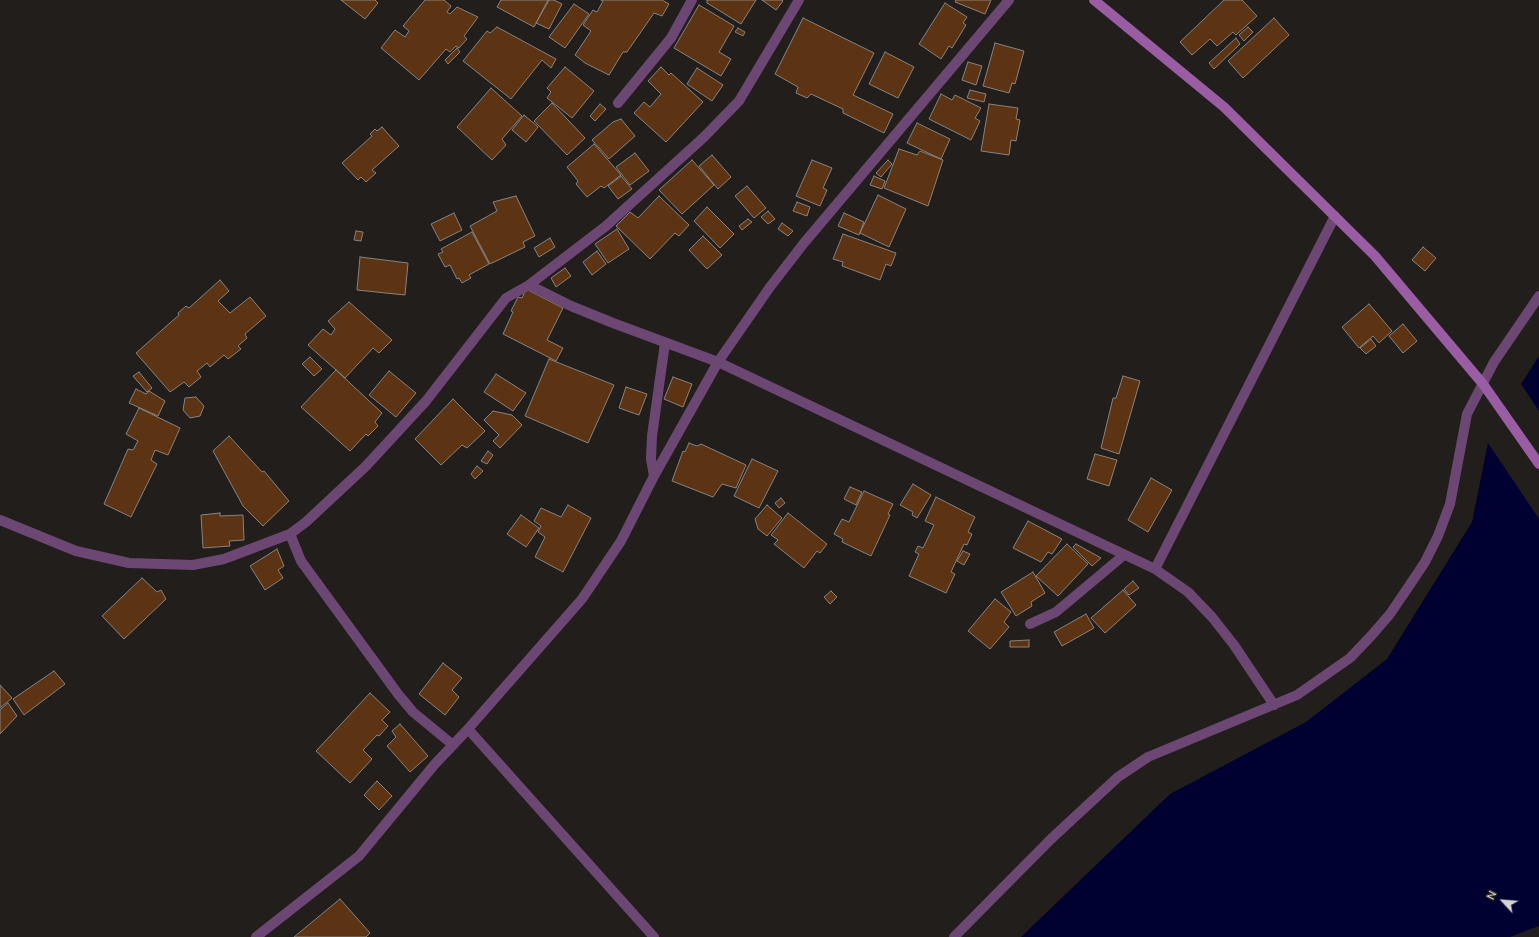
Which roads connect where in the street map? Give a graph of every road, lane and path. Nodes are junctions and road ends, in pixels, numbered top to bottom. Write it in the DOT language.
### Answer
graph roads {
  1 [pos="692,0"];
  2 [pos="799,0"];
  3 [pos="1009,0"];
  4 [pos="1094,0"];
  5 [pos="618,103"];
  6 [pos="1335,216"];
  7 [pos="529,285"];
  8 [pos="1539,296"];
  9 [pos="665,343"];
  10 [pos="718,362"];
  11 [pos="1483,384"];
  12 [pos="1539,464"];
  13 [pos="654,476"];
  14 [pos="0,520"];
  15 [pos="290,534"];
  16 [pos="1124,554"];
  17 [pos="1155,569"];
  18 [pos="1030,624"];
  19 [pos="1274,705"];
  20 [pos="468,729"];
  21 [pos="454,745"];
  22 [pos="256,937"];
  23 [pos="654,937"];
  24 [pos="954,937"];
  1 -- 5 [label="street"];
  2 -- 7 [label="street"];
  3 -- 10 [label="street"];
  4 -- 6 [label="street"];
  6 -- 11 [label="street"];
  6 -- 17 [label="street"];
  7 -- 9 [label="street"];
  7 -- 15 [label="street"];
  8 -- 11 [label="street"];
  9 -- 10 [label="street"];
  9 -- 13 [label="street"];
  10 -- 13 [label="street"];
  10 -- 16 [label="street"];
  11 -- 12 [label="street"];
  11 -- 19 [label="street"];
  13 -- 20 [label="street"];
  14 -- 15 [label="street"];
  15 -- 21 [label="street"];
  16 -- 17 [label="street"];
  16 -- 18 [label="street"];
  17 -- 19 [label="street"];
  19 -- 24 [label="street"];
  20 -- 21 [label="street"];
  20 -- 23 [label="street"];
  21 -- 22 [label="street"];
}
